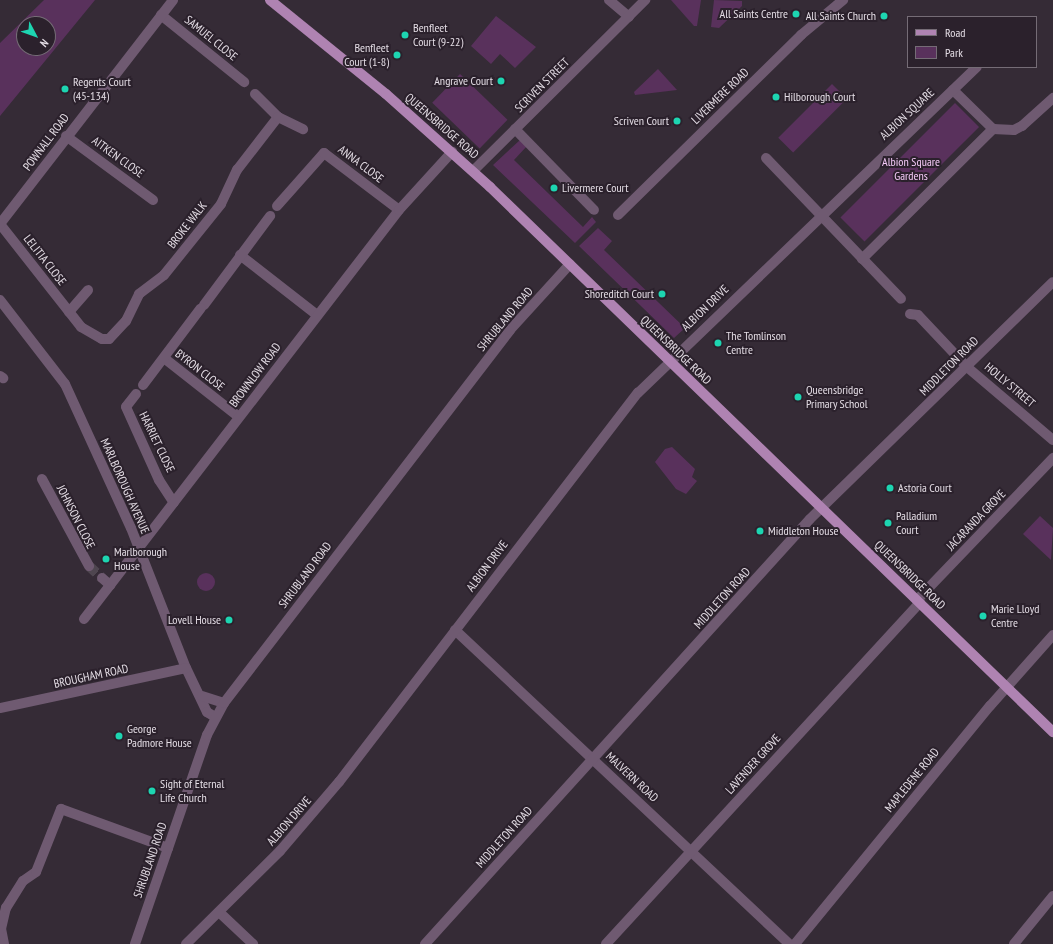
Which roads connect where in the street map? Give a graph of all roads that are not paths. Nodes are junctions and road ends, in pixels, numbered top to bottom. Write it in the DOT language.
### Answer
graph roads {
  1 [pos="173,0"];
  2 [pos="270,0"];
  3 [pos="609,0"];
  4 [pos="645,0"];
  5 [pos="843,0"];
  6 [pos="161,15"];
  7 [pos="629,17"];
  8 [pos="977,68"];
  9 [pos="244,82"];
  10 [pos="953,90"];
  11 [pos="255,94"];
  12 [pos="1053,98"];
  13 [pos="278,116"];
  14 [pos="303,129"];
  15 [pos="516,129"];
  16 [pos="993,129"];
  17 [pos="66,136"];
  18 [pos="452,152"];
  19 [pos="766,158"];
  20 [pos="473,171"];
  21 [pos="153,200"];
  22 [pos="277,206"];
  23 [pos="399,210"];
  24 [pos="594,210"];
  25 [pos="821,214"];
  26 [pos="618,215"];
  27 [pos="270,216"];
  28 [pos="0,224"];
  29 [pos="240,255"];
  30 [pos="862,259"];
  31 [pos="570,264"];
  32 [pos="1053,282"];
  33 [pos="88,290"];
  34 [pos="901,299"];
  35 [pos="0,300"];
  36 [pos="69,312"];
  37 [pos="317,314"];
  38 [pos="910,314"];
  39 [pos="81,327"];
  40 [pos="164,358"];
  41 [pos="669,361"];
  42 [pos="967,367"];
  43 [pos="143,385"];
  44 [pos="136,394"];
  45 [pos="239,417"];
  46 [pos="1053,440"];
  47 [pos="1053,458"];
  48 [pos="42,479"];
  49 [pos="174,503"];
  50 [pos="822,508"];
  51 [pos="138,549"];
  52 [pos="89,566"];
  53 [pos="102,578"];
  54 [pos="110,585"];
  55 [pos="918,601"];
  56 [pos="84,619"];
  57 [pos="455,630"];
  58 [pos="1053,635"];
  59 [pos="186,668"];
  60 [pos="1007,687"];
  61 [pos="202,696"];
  62 [pos="224,703"];
  63 [pos="0,708"];
  64 [pos="215,718"];
  65 [pos="1053,732"];
  66 [pos="592,758"];
  67 [pos="168,848"];
  68 [pos="692,851"];
  69 [pos="1053,896"];
  70 [pos="3,907"];
  71 [pos="219,912"];
  72 [pos="4,944"];
  73 [pos="135,944"];
  74 [pos="186,944"];
  75 [pos="253,944"];
  76 [pos="424,944"];
  77 [pos="606,944"];
  78 [pos="789,944"];
  79 [pos="795,944"];
  80 [pos="1014,944"];
  1 -- 6 [label="street, POWNALL ROAD"];
  2 -- 18 [label="main road, QUEENSBRIDGE ROAD"];
  3 -- 7 [label="street"];
  4 -- 7 [label="street, SCRIVEN STREET"];
  5 -- 26 [label="street, LIVERMERE ROAD"];
  6 -- 9 [label="street, SAMUEL CLOSE"];
  6 -- 17 [label="street, POWNALL ROAD"];
  7 -- 15 [label="street, SCRIVEN STREET"];
  8 -- 10 [label="street"];
  10 -- 16 [label="street, ALBION SQUARE"];
  10 -- 25 [label="street, ALBION SQUARE"];
  11 -- 13 [label="street"];
  12 -- 16 [label="street"];
  13 -- 14 [label="street"];
  13 -- 39 [label="street, BROKE WALK"];
  15 -- 20 [label="street, SCRIVEN STREET"];
  15 -- 24 [label="street"];
  16 -- 30 [label="street"];
  17 -- 21 [label="street, AITKEN CLOSE"];
  17 -- 28 [label="street, POWNALL ROAD"];
  18 -- 20 [label="main road, QUEENSBRIDGE ROAD"];
  18 -- 23 [label="street, BROWNLOW ROAD"];
  19 -- 25 [label="street"];
  20 -- 31 [label="main road, QUEENSBRIDGE ROAD"];
  22 -- 23 [label="street, ANNA CLOSE"];
  23 -- 37 [label="street, BROWNLOW ROAD"];
  25 -- 30 [label="street"];
  25 -- 41 [label="street, ALBION DRIVE"];
  27 -- 29 [label="street"];
  28 -- 36 [label="street, LELITIA CLOSE"];
  29 -- 37 [label="street"];
  29 -- 40 [label="street"];
  30 -- 34 [label="street"];
  31 -- 41 [label="main road, QUEENSBRIDGE ROAD"];
  31 -- 62 [label="street, SHRUBLAND ROAD"];
  32 -- 42 [label="street, MIDDLETON ROAD"];
  33 -- 36 [label="street"];
  35 -- 51 [label="street, MARLBOROUGH AVENUE"];
  36 -- 39 [label="street, LELITIA CLOSE"];
  37 -- 45 [label="street, BROWNLOW ROAD"];
  38 -- 42 [label="street"];
  40 -- 43 [label="street"];
  40 -- 45 [label="street, BYRON CLOSE"];
  41 -- 50 [label="main road, QUEENSBRIDGE ROAD"];
  41 -- 57 [label="street, ALBION DRIVE"];
  42 -- 46 [label="street, HOLLY STREET"];
  42 -- 50 [label="street, MIDDLETON ROAD"];
  44 -- 49 [label="street, HARRIET CLOSE"];
  45 -- 49 [label="street, BROWNLOW ROAD"];
  47 -- 55 [label="street, JACARANDA GROVE"];
  48 -- 52 [label="street, JOHNSON CLOSE"];
  49 -- 51 [label="street, BROWNLOW ROAD"];
  50 -- 55 [label="main road, QUEENSBRIDGE ROAD"];
  50 -- 66 [label="street, MIDDLETON ROAD"];
  51 -- 54 [label="street, BROWNLOW ROAD"];
  51 -- 59 [label="street, MARLBOROUGH AVENUE"];
  53 -- 54 [label="street"];
  54 -- 56 [label="street, BROWNLOW ROAD"];
  55 -- 60 [label="main road, QUEENSBRIDGE ROAD"];
  55 -- 68 [label="street, LAVENDER GROVE"];
  57 -- 66 [label="street, MALVERN ROAD"];
  57 -- 71 [label="street, ALBION DRIVE"];
  58 -- 60 [label="street, MAPLEDENE ROAD"];
  59 -- 61 [label="street, MARLBOROUGH AVENUE"];
  59 -- 63 [label="street, BROUGHAM ROAD"];
  60 -- 65 [label="main road, QUEENSBRIDGE ROAD"];
  60 -- 79 [label="street, MAPLEDENE ROAD"];
  61 -- 62 [label="street"];
  61 -- 64 [label="street, MARLBOROUGH AVENUE"];
  62 -- 64 [label="street, SHRUBLAND ROAD"];
  64 -- 67 [label="street, SHRUBLAND ROAD"];
  66 -- 68 [label="street, MALVERN ROAD"];
  66 -- 76 [label="street, MIDDLETON ROAD"];
  67 -- 70 [label="street"];
  67 -- 73 [label="street, SHRUBLAND ROAD"];
  68 -- 77 [label="street, LAVENDER GROVE"];
  68 -- 78 [label="street, MALVERN ROAD"];
  69 -- 80 [label="street"];
  70 -- 72 [label="street"];
  71 -- 74 [label="street, ALBION DRIVE"];
  71 -- 75 [label="street"];
}
